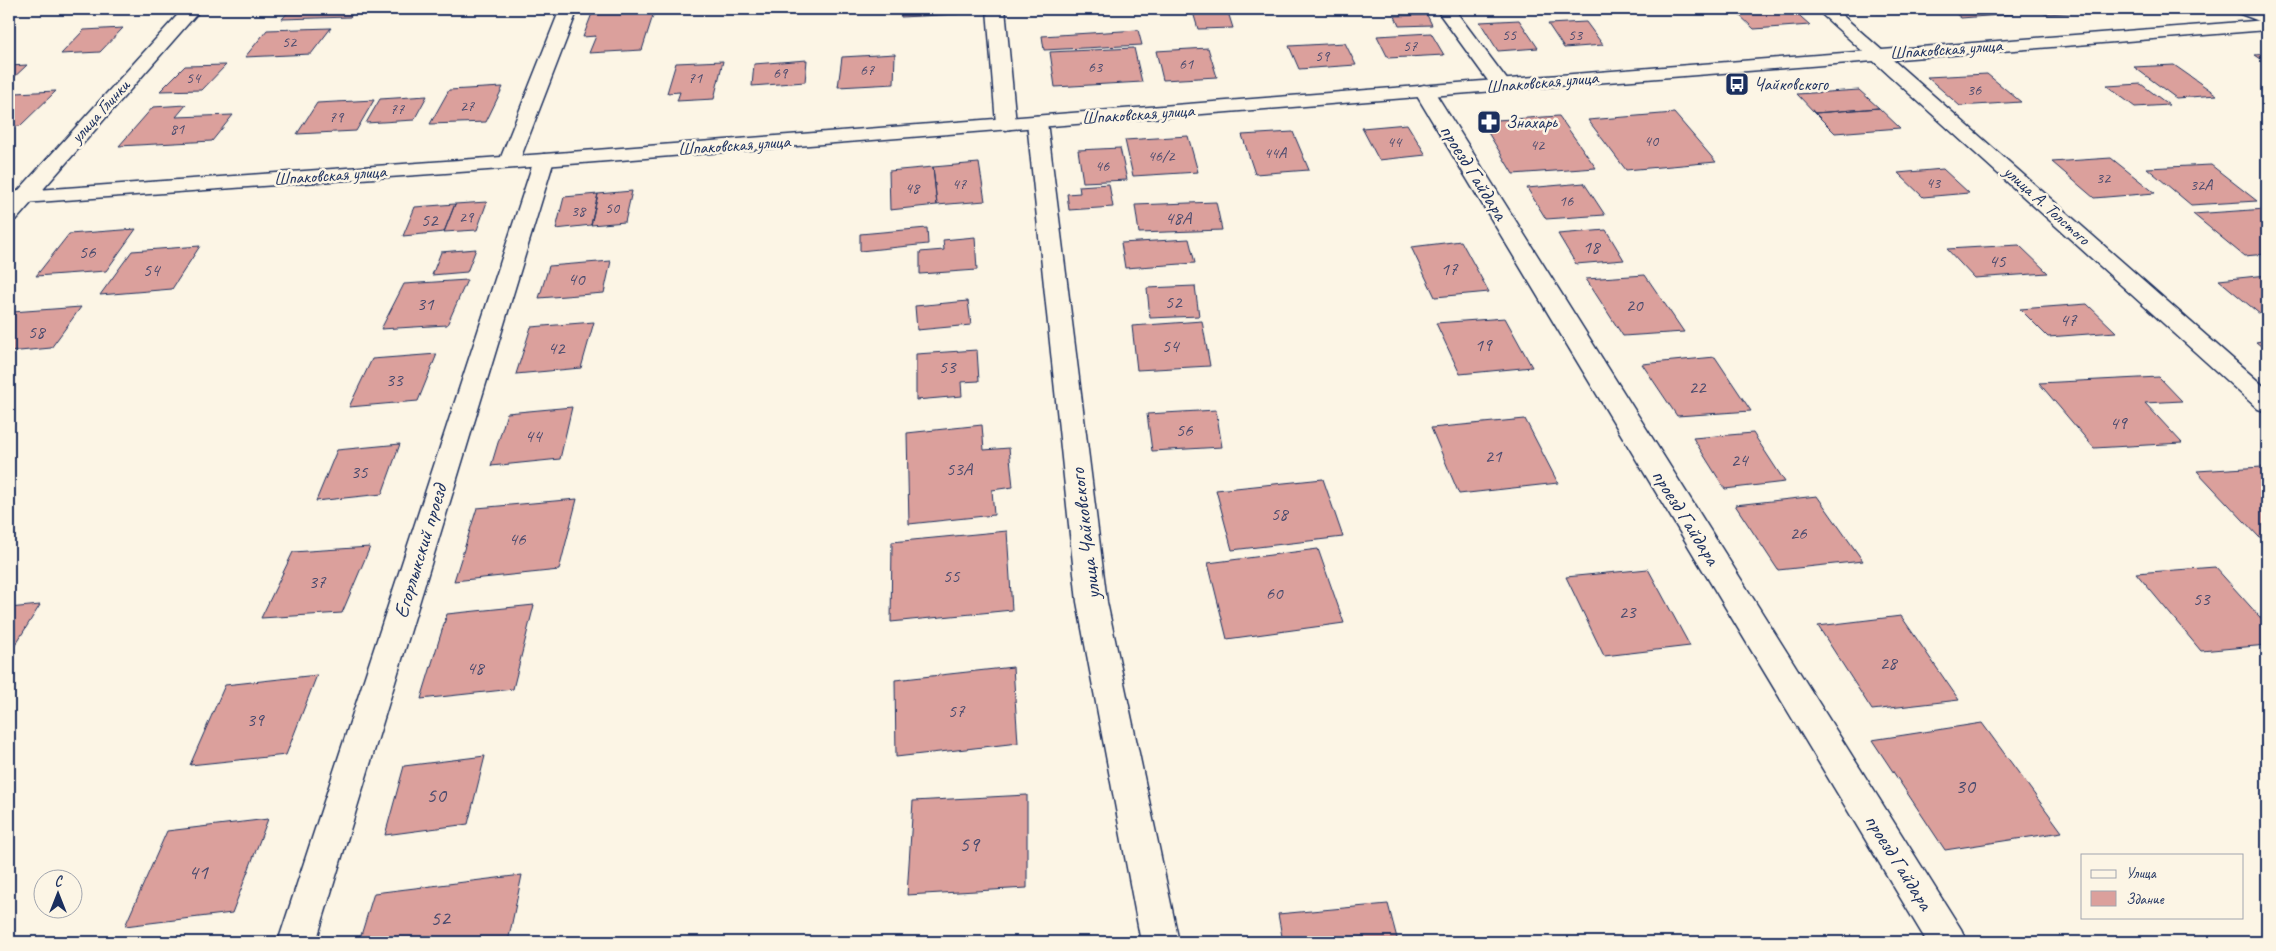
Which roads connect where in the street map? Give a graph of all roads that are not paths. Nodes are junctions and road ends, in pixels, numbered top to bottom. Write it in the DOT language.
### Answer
graph roads {
  1 [pos="192,9"];
  2 [pos="569,9"];
  3 [pos="996,9"];
  4 [pos="1445,9"];
  5 [pos="1825,9"];
  6 [pos="2244,9"];
  7 [pos="2267,18"];
  8 [pos="2267,25"];
  9 [pos="1878,54"];
  10 [pos="1500,85"];
  11 [pos="1424,91"];
  12 [pos="1037,122"];
  13 [pos="1006,124"];
  14 [pos="544,160"];
  15 [pos="509,162"];
  16 [pos="16,197"];
  17 [pos="9,214"];
  18 [pos="2267,403"];
  19 [pos="297,942"];
  20 [pos="1160,942"];
  21 [pos="1948,942"];
  1 -- 16 [label="street, улица Глинки"];
  2 -- 15 [label="street"];
  3 -- 13 [label="street"];
  4 -- 10 [label="street"];
  5 -- 9 [label="street, улица А. Толстого"];
  6 -- 7 [label="street"];
  8 -- 9 [label="street, Шпаковская улица"];
  9 -- 10 [label="street, Шпаковская улица"];
  9 -- 18 [label="street, улица А. Толстого"];
  10 -- 11 [label="street, Шпаковская улица"];
  11 -- 12 [label="street, Шпаковская улица"];
  11 -- 21 [label="street, проезд Гайдара"];
  12 -- 13 [label="street, Шпаковская улица"];
  12 -- 20 [label="street, улица Чайковского"];
  13 -- 14 [label="street, Шпаковская улица"];
  14 -- 15 [label="street, Шпаковская улица"];
  14 -- 19 [label="street, Егорлыкский проезд"];
  15 -- 16 [label="street, Шпаковская улица"];
  16 -- 17 [label="street, улица Глинки"];
}
